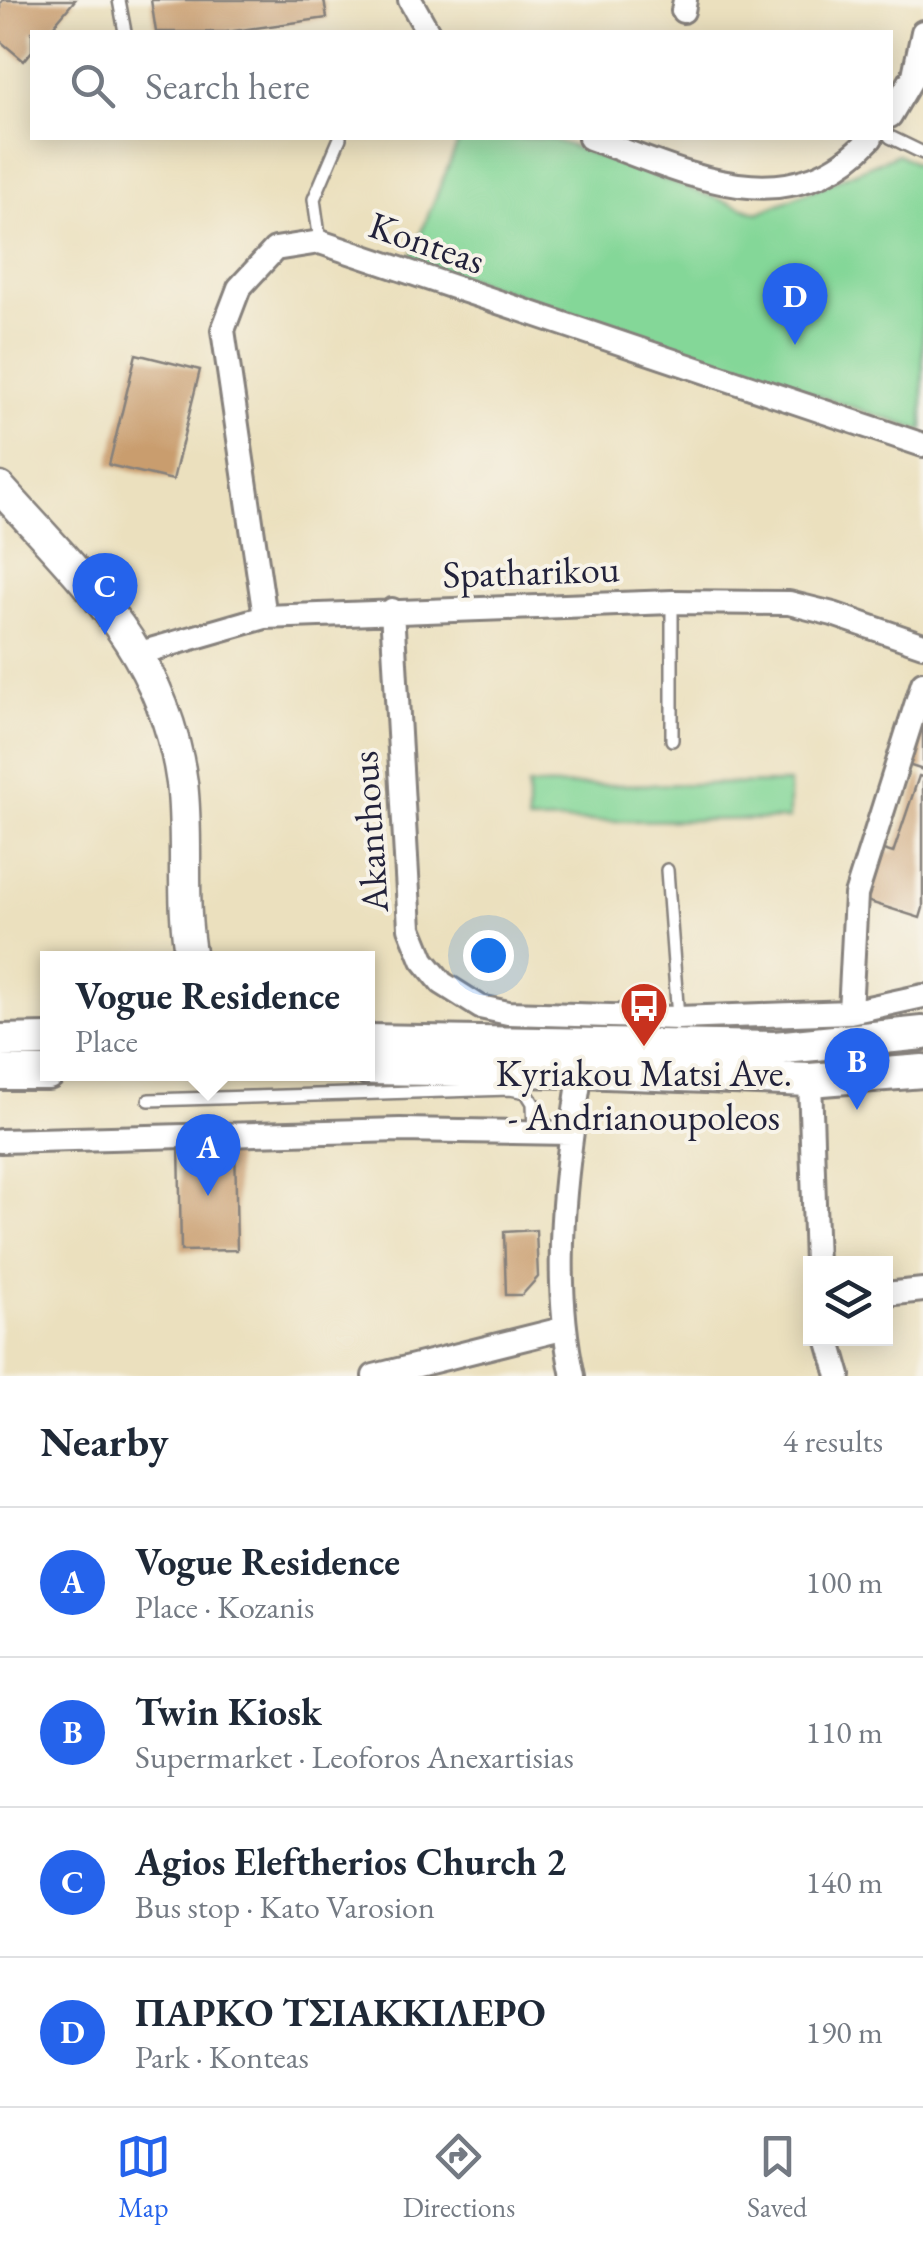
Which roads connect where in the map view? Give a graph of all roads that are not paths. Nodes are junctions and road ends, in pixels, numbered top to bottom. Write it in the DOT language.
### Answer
graph roads {
  1 [pos="119,0"];
  2 [pos="410,0"];
  3 [pos="124,30"];
  4 [pos="427,30"];
  5 [pos="923,32"];
  6 [pos="893,111"];
  7 [pos="893,138"];
  8 [pos="339,140"];
  9 [pos="596,140"];
  10 [pos="869,140"];
  11 [pos="923,153"];
  12 [pos="320,242"];
  13 [pos="923,445"];
  14 [pos="0,488"];
  15 [pos="672,602"];
  16 [pos="392,610"];
  17 [pos="265,617"];
  18 [pos="923,646"];
  19 [pos="140,653"];
  20 [pos="923,682"];
  21 [pos="672,740"];
  22 [pos="667,870"];
  23 [pos="185,926"];
  24 [pos="179,951"];
  25 [pos="189,951"];
  26 [pos="923,996"];
  27 [pos="850,1012"];
  28 [pos="678,1018"];
  29 [pos="923,1033"];
  30 [pos="40,1040"];
  31 [pos="0,1041"];
  32 [pos="375,1042"];
  33 [pos="375,1068"];
  34 [pos="581,1070"];
  35 [pos="923,1070"];
  36 [pos="40,1073"];
  37 [pos="0,1074"];
  38 [pos="810,1080"];
  39 [pos="149,1100"];
  40 [pos="534,1133"];
  41 [pos="571,1134"];
  42 [pos="0,1141"];
  43 [pos="816,1256"];
  44 [pos="923,1290"];
  45 [pos="893,1293"];
  46 [pos="562,1329"];
  47 [pos="830,1346"];
  48 [pos="374,1376"];
  49 [pos="572,1376"];
  50 [pos="838,1376"];
  1 -- 3 [label="lane"];
  2 -- 4 [label="street"];
  5 -- 6 [label="street"];
  7 -- 11 [label="lane"];
  8 -- 12 [label="lane"];
  9 -- 10 [label="street"];
  12 -- 13 [label="street, Konteas"];
  12 -- 17 [label="street, Konteas"];
  14 -- 19 [label="street"];
  15 -- 16 [label="street, Spatharikou"];
  15 -- 18 [label="street, Spatharikou"];
  15 -- 21 [label="lane"];
  16 -- 17 [label="street, Spatharikou"];
  16 -- 28 [label="street, Akanthous"];
  17 -- 19 [label="street, Spatharikou"];
  19 -- 23 [label="street"];
  20 -- 27 [label="street"];
  22 -- 28 [label="lane"];
  23 -- 24 [label="street"];
  23 -- 25 [label="street"];
  26 -- 27 [label="street, Akanthous"];
  27 -- 28 [label="street, Akanthous"];
  29 -- 32 [label="main road"];
  30 -- 31 [label="main road"];
  33 -- 34 [label="main road"];
  34 -- 38 [label="main road"];
  34 -- 41 [label="street"];
  35 -- 38 [label="main road"];
  36 -- 37 [label="main road"];
  38 -- 43 [label="street"];
  39 -- 40 [label="lane"];
  40 -- 41 [label="street"];
  40 -- 42 [label="street"];
  41 -- 46 [label="street"];
  44 -- 45 [label="street"];
  46 -- 48 [label="street"];
  46 -- 49 [label="street"];
  47 -- 50 [label="street"];
}
